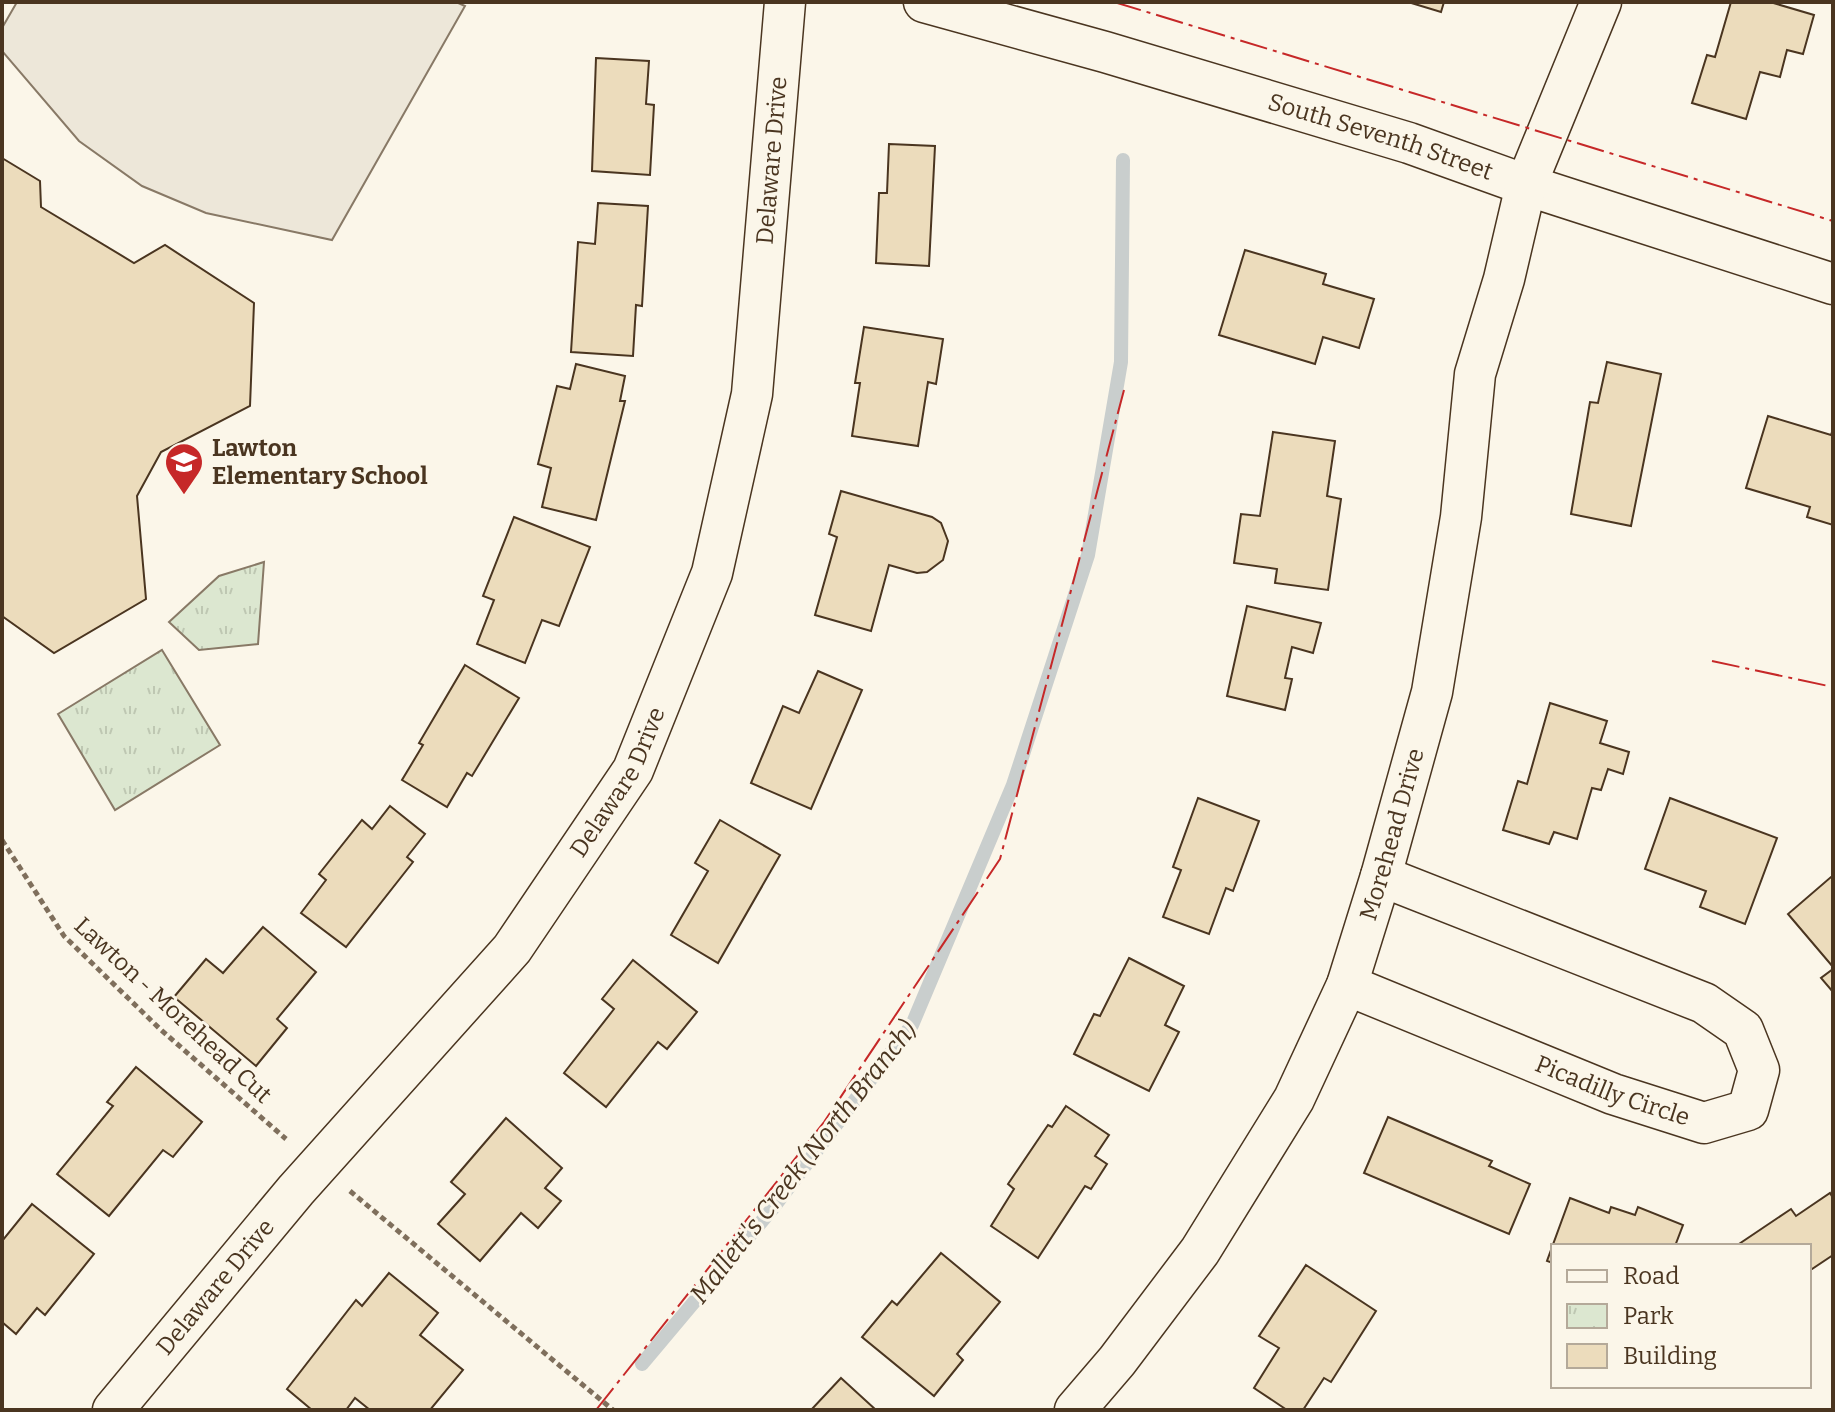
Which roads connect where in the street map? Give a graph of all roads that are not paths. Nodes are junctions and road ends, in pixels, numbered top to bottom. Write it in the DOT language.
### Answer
graph roads {
  1 [pos="785,2"];
  2 [pos="924,2"];
  3 [pos="1601,2"];
  4 [pos="1526,185"];
  5 [pos="1833,284"];
  6 [pos="1381,876"];
  7 [pos="1347,985"];
  8 [pos="113,1410"];
  9 [pos="1075,1410"];
  1 -- 8 [label="street, Delaware Drive"];
  2 -- 4 [label="street, South Seventh Street"];
  3 -- 4 [label="street, Morehead Drive"];
  4 -- 5 [label="street, South Seventh Street"];
  4 -- 6 [label="street, Morehead Drive"];
  6 -- 7 [label="street, Morehead Drive"];
  6 -- 7 [label="street, Picadilly Circle"];
  7 -- 9 [label="street, Morehead Drive"];
}
